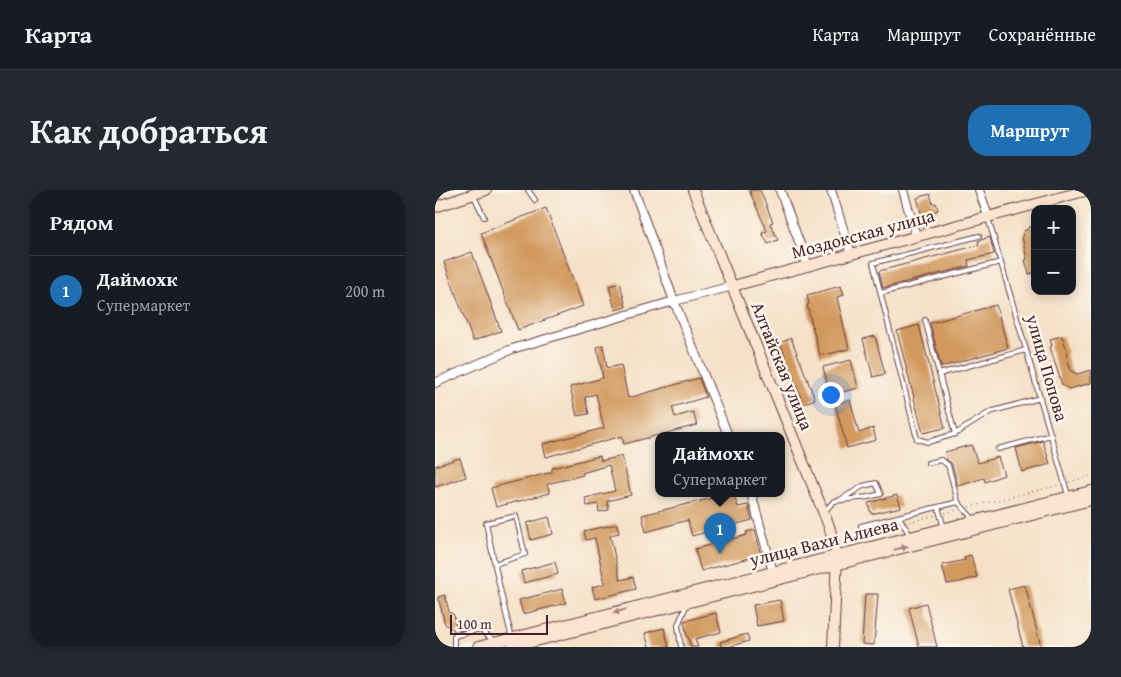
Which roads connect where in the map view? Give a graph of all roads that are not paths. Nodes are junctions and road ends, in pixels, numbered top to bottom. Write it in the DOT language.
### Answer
graph roads {
  1 [pos="486,190"];
  2 [pos="528,190"];
  3 [pos="633,190"];
  4 [pos="693,190"];
  5 [pos="781,190"];
  6 [pos="831,190"];
  7 [pos="903,190"];
  8 [pos="979,190"];
  9 [pos="1088,190"];
  10 [pos="473,194"];
  11 [pos="1057,194"];
  12 [pos="535,200"];
  13 [pos="435,207"];
  14 [pos="987,216"];
  15 [pos="484,217"];
  16 [pos="916,236"];
  17 [pos="979,236"];
  18 [pos="851,254"];
  19 [pos="1001,262"];
  20 [pos="808,266"];
  21 [pos="733,286"];
  22 [pos="881,292"];
  23 [pos="674,301"];
  24 [pos="925,320"];
  25 [pos="1026,350"];
  26 [pos="939,374"];
  27 [pos="435,384"];
  28 [pos="1040,398"];
  29 [pos="727,432"];
  30 [pos="955,434"];
  31 [pos="1051,435"];
  32 [pos="998,448"];
  33 [pos="928,463"];
  34 [pos="1091,491"];
  35 [pos="752,497"];
  36 [pos="1069,497"];
  37 [pos="840,500"];
  38 [pos="1091,500"];
  39 [pos="958,502"];
  40 [pos="938,507"];
  41 [pos="824,512"];
  42 [pos="899,517"];
  43 [pos="974,521"];
  44 [pos="861,526"];
  45 [pos="944,528"];
  46 [pos="911,537"];
  47 [pos="837,559"];
  48 [pos="495,564"];
  49 [pos="773,572"];
  50 [pos="688,602"];
  51 [pos="496,642"];
  52 [pos="512,643"];
  53 [pos="454,647"];
  54 [pos="478,647"];
  55 [pos="681,647"];
  56 [pos="833,647"];
  1 -- 10 [label="main road"];
  2 -- 12 [label="lane"];
  3 -- 23 [label="street"];
  4 -- 21 [label="main road, Алтайская улица"];
  5 -- 20 [label="street"];
  6 -- 18 [label="street"];
  7 -- 16 [label="street"];
  8 -- 14 [label="street, улица Попова"];
  9 -- 11 [label="main road, Моздокская улица"];
  10 -- 13 [label="main road"];
  10 -- 15 [label="lane"];
  11 -- 14 [label="main road, Моздокская улица"];
  14 -- 16 [label="main road, Моздокская улица"];
  14 -- 19 [label="lane, улица Попова"];
  16 -- 18 [label="main road, Моздокская улица"];
  17 -- 22 [label="lane"];
  18 -- 20 [label="main road, Моздокская улица"];
  19 -- 22 [label="lane"];
  19 -- 25 [label="lane, улица Попова"];
  20 -- 21 [label="main road, Моздокская улица"];
  21 -- 23 [label="street"];
  21 -- 41 [label="main road, Алтайская улица"];
  22 -- 30 [label="lane"];
  23 -- 27 [label="street"];
  23 -- 29 [label="street"];
  24 -- 26 [label="lane"];
  25 -- 26 [label="lane"];
  25 -- 28 [label="lane, улица Попова"];
  26 -- 30 [label="lane"];
  28 -- 30 [label="lane"];
  28 -- 31 [label="lane, улица Попова"];
  31 -- 32 [label="lane"];
  31 -- 36 [label="lane, улица Попова"];
  33 -- 39 [label="lane"];
  34 -- 36 [label="main road, улица Вахи Алиева"];
  35 -- 49 [label="street"];
  36 -- 43 [label="main road, улица Вахи Алиева"];
  37 -- 37 [label="lane"];
  37 -- 41 [label="lane"];
  47 -- 38 [label="main road, улица Вахи Алиева, one-way"];
  39 -- 40 [label="lane"];
  39 -- 43 [label="lane"];
  40 -- 42 [label="lane"];
  40 -- 45 [label="lane"];
  41 -- 47 [label="main road, Алтайская улица"];
  42 -- 44 [label="lane"];
  42 -- 46 [label="lane"];
  43 -- 45 [label="main road, улица Вахи Алиева"];
  45 -- 46 [label="main road, улица Вахи Алиева"];
  46 -- 47 [label="main road, улица Вахи Алиева"];
  47 -- 49 [label="main road, улица Вахи Алиева"];
  47 -- 50 [label="main road, улица Вахи Алиева"];
  47 -- 56 [label="main road, Алтайская улица"];
  48 -- 48 [label="lane"];
  48 -- 52 [label="lane"];
  49 -- 52 [label="main road, улица Вахи Алиева, one-way"];
  50 -- 52 [label="main road, улица Вахи Алиева"];
  50 -- 55 [label="lane"];
  51 -- 52 [label="main road, улица Вахи Алиева"];
  51 -- 53 [label="lane"];
  51 -- 54 [label="main road, улица Вахи Алиева"];
}
